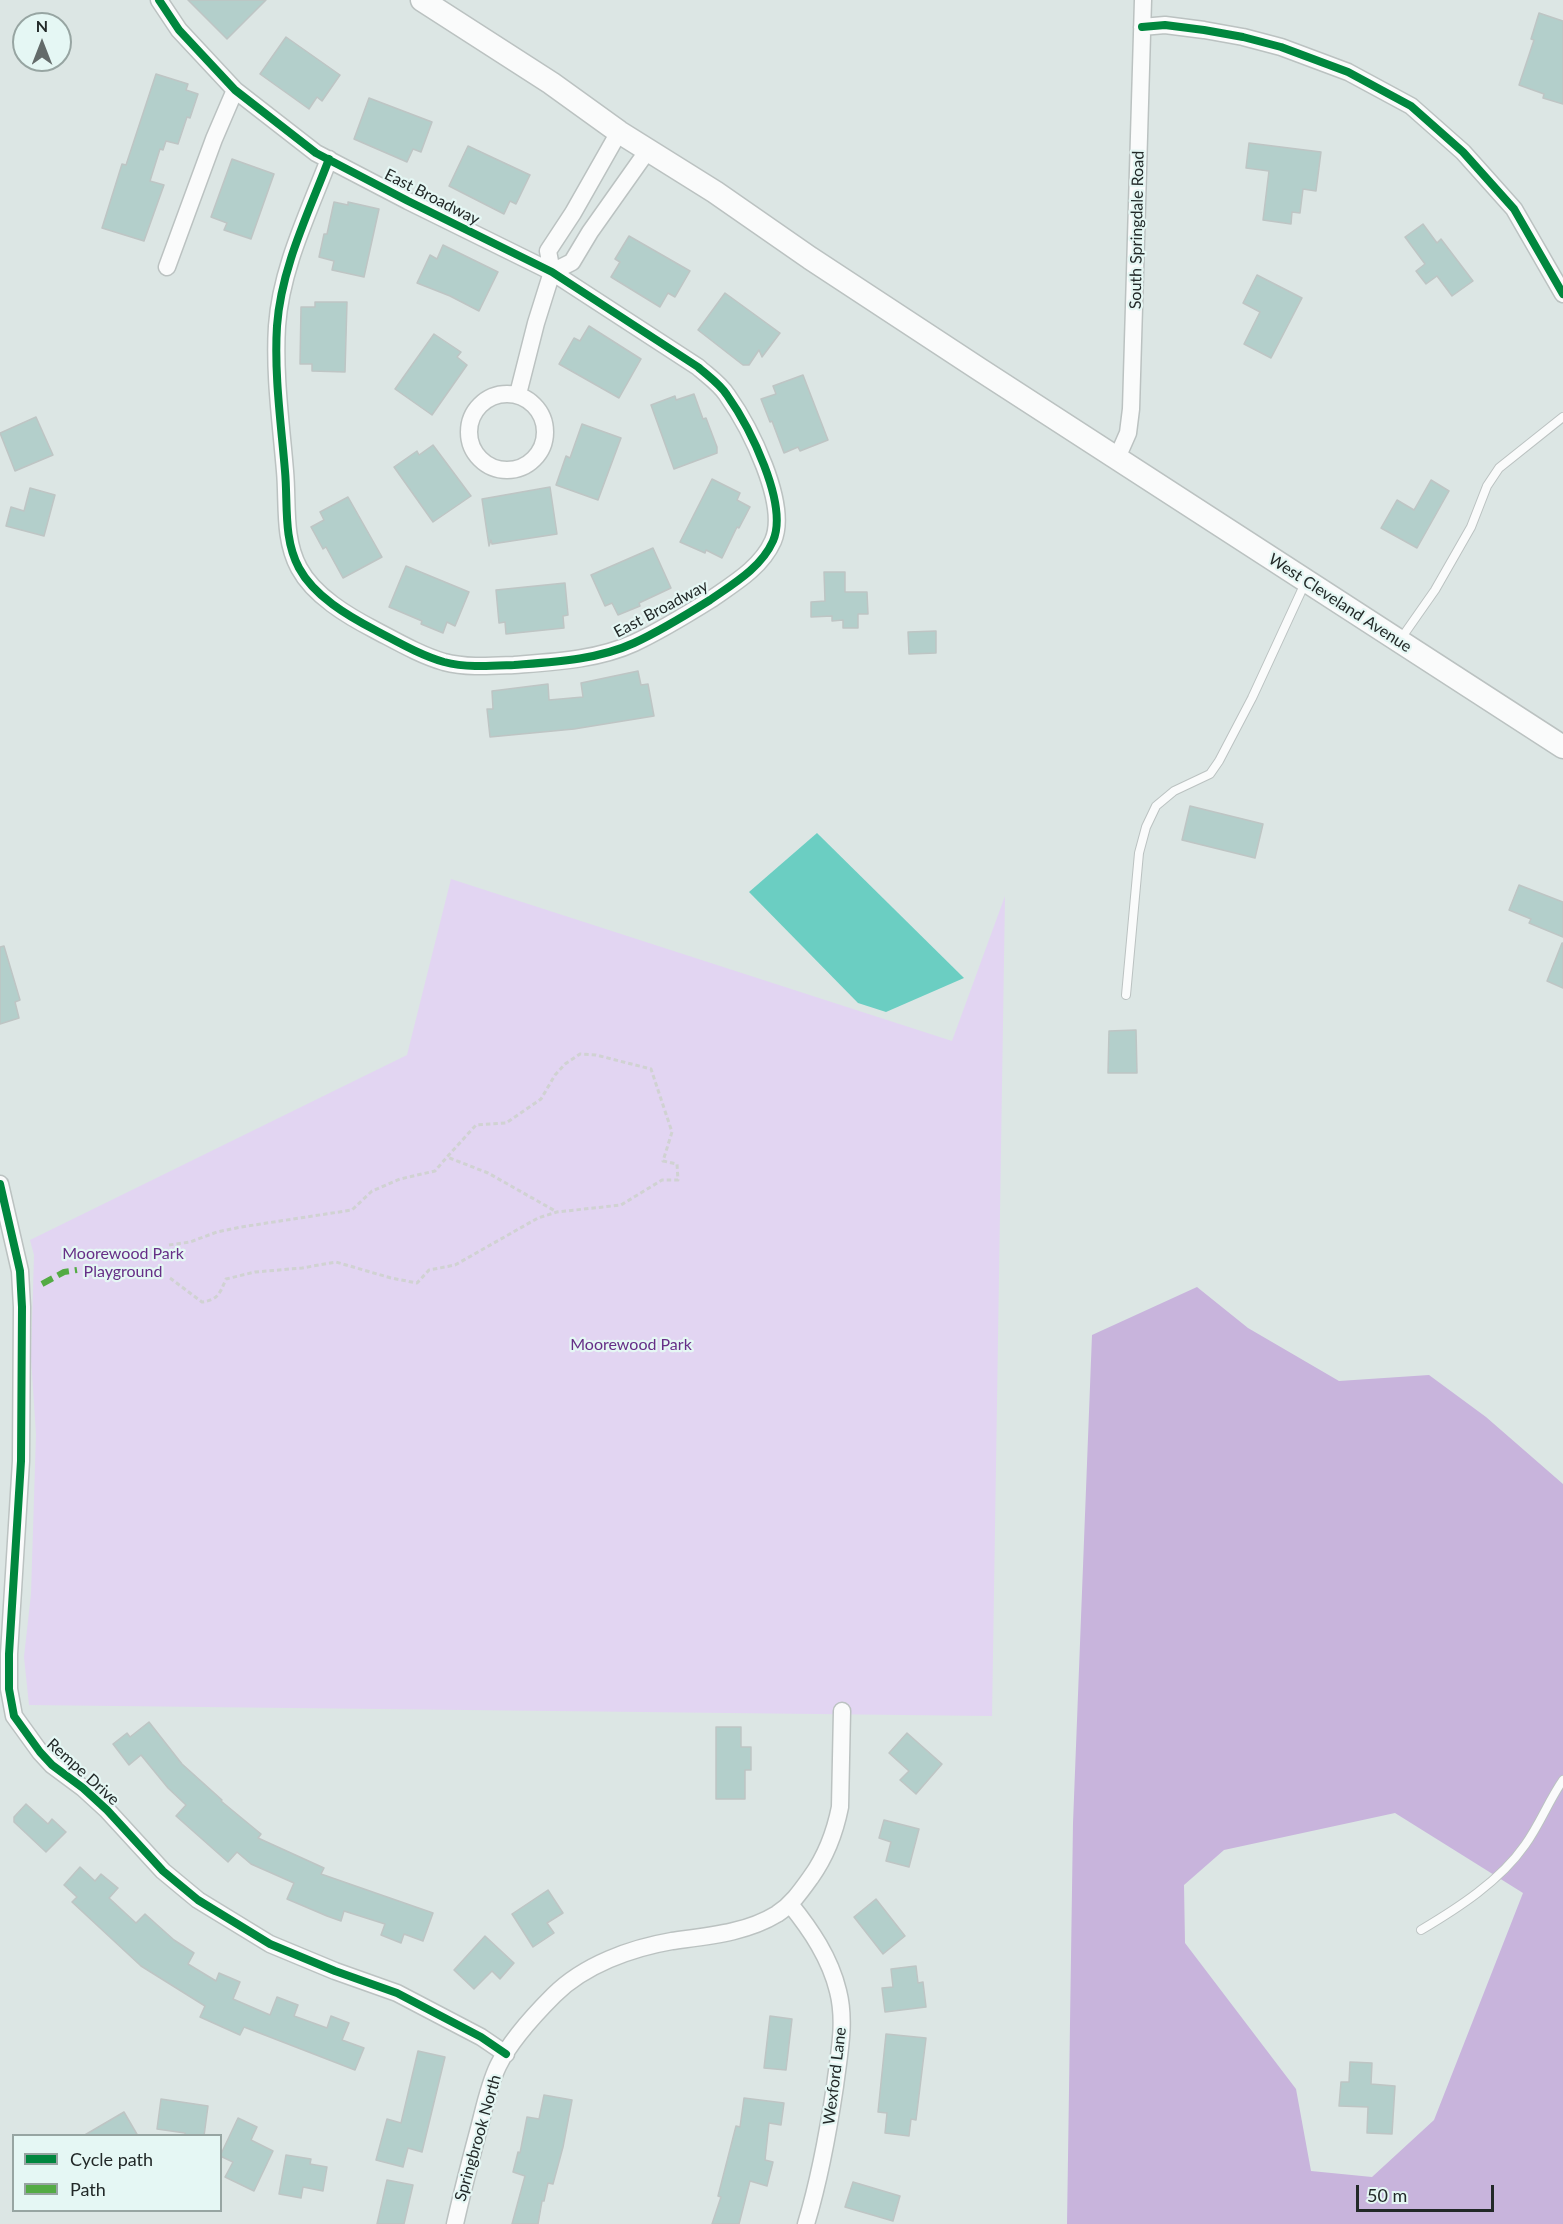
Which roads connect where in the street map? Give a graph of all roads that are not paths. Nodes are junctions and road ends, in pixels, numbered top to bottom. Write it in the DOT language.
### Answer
graph roads {
  1 [pos="159,0"];
  2 [pos="422,0"];
  3 [pos="1143,0"];
  4 [pos="1143,27"];
  5 [pos="235,90"];
  6 [pos="619,132"];
  7 [pos="648,150"];
  8 [pos="329,159"];
  9 [pos="167,267"];
  10 [pos="552,272"];
  11 [pos="1563,294"];
  12 [pos="518,394"];
  13 [pos="1563,417"];
  14 [pos="1117,458"];
  15 [pos="1306,580"];
  16 [pos="1400,642"];
  17 [pos="1563,747"];
  18 [pos="1126,995"];
  19 [pos="0,1184"];
  20 [pos="842,1711"];
  21 [pos="6,1712"];
  22 [pos="1563,1780"];
  23 [pos="790,1904"];
  24 [pos="1421,1930"];
  25 [pos="506,2054"];
  26 [pos="454,2224"];
  27 [pos="806,2224"];
  1 -- 5 [label="street, East Broadway"];
  2 -- 6 [label="main road"];
  3 -- 4 [label="street, South Springdale Road"];
  4 -- 11 [label="street"];
  4 -- 14 [label="street, South Springdale Road"];
  5 -- 8 [label="street, East Broadway"];
  5 -- 9 [label="street"];
  6 -- 7 [label="main road"];
  6 -- 10 [label="street"];
  7 -- 10 [label="street"];
  7 -- 14 [label="main road"];
  8 -- 10 [label="street, East Broadway"];
  8 -- 10 [label="street, East Broadway"];
  10 -- 12 [label="street"];
  12 -- 12 [label="street"];
  13 -- 16 [label="lane"];
  14 -- 15 [label="main road, West Cleveland Avenue"];
  15 -- 16 [label="main road, West Cleveland Avenue"];
  15 -- 18 [label="lane"];
  16 -- 17 [label="main road, West Cleveland Avenue"];
  19 -- 21 [label="street, Rempe Drive"];
  20 -- 23 [label="street, Springbrook North"];
  21 -- 25 [label="street, Rempe Drive"];
  22 -- 24 [label="lane"];
  23 -- 25 [label="street, Springbrook North"];
  23 -- 27 [label="street, Wexford Lane"];
  25 -- 26 [label="street, Springbrook North"];
}
